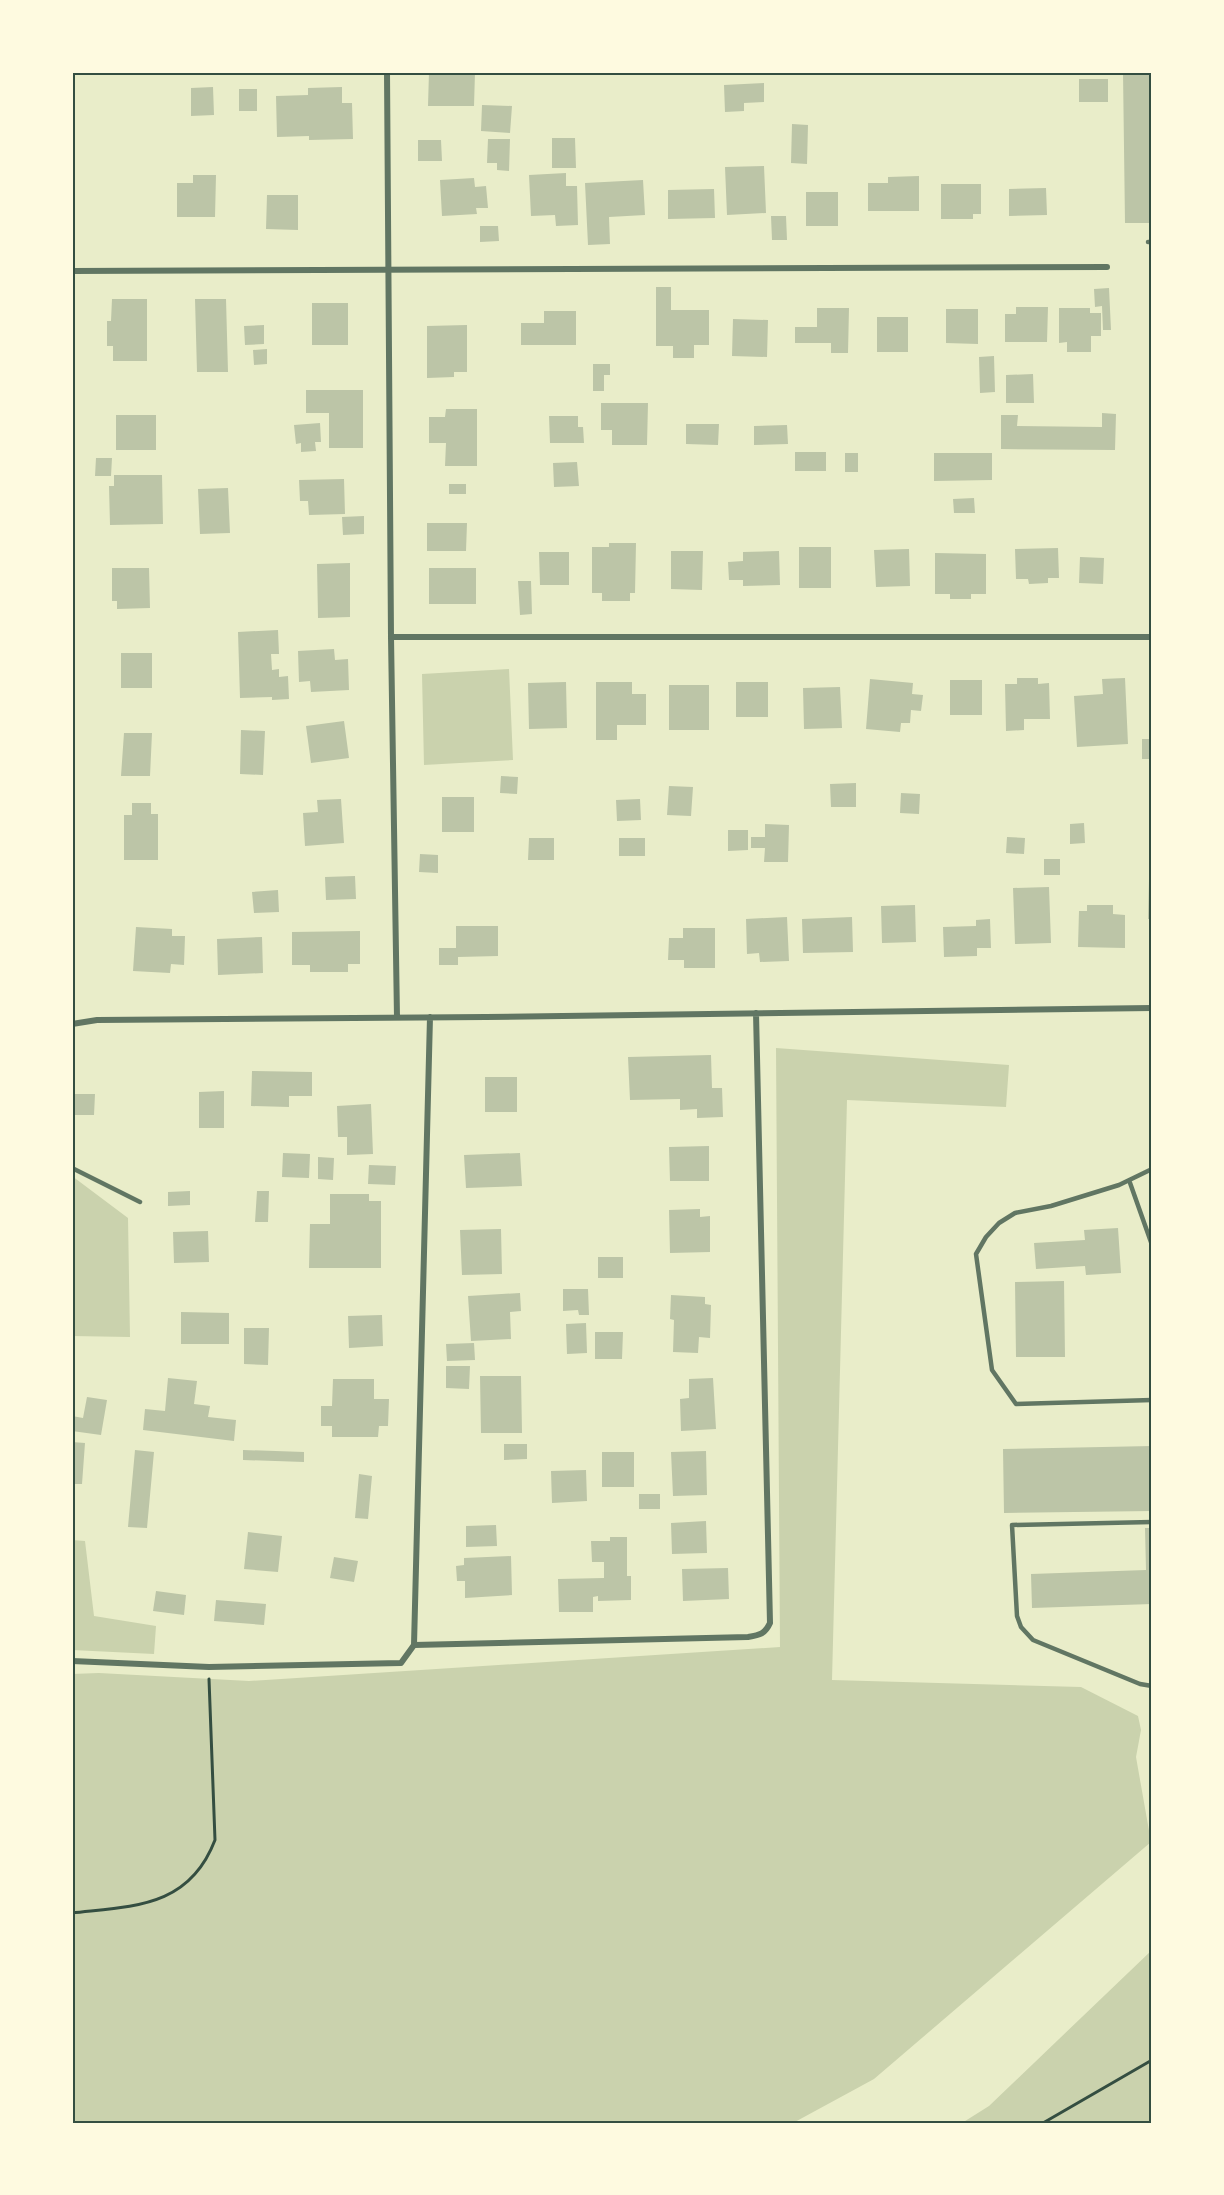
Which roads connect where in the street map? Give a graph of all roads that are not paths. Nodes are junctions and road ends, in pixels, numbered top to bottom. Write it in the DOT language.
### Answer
graph roads {
  1 [pos="387,72"];
  2 [pos="1107,267"];
  3 [pos="390,268"];
  4 [pos="72,271"];
  5 [pos="391,637"];
  6 [pos="1152,637"];
  7 [pos="1152,1008"];
  8 [pos="756,1014"];
  9 [pos="396,1017"];
  10 [pos="430,1017"];
  11 [pos="72,1024"];
  12 [pos="72,1168"];
  13 [pos="1152,1169"];
  14 [pos="1129,1180"];
  15 [pos="140,1202"];
  16 [pos="1152,1245"];
  17 [pos="1152,1400"];
  18 [pos="1152,1522"];
  19 [pos="414,1645"];
  20 [pos="72,1661"];
  21 [pos="1152,1686"];
  1 -- 3 [label="street"];
  2 -- 3 [label="street"];
  3 -- 4 [label="street"];
  3 -- 5 [label="street"];
  5 -- 6 [label="street"];
  5 -- 9 [label="street"];
  7 -- 8 [label="street"];
  8 -- 10 [label="street"];
  8 -- 19 [label="street"];
  9 -- 10 [label="street"];
  9 -- 11 [label="street"];
  10 -- 19 [label="street"];
  12 -- 15 [label="lane"];
  13 -- 14 [label="lane"];
  14 -- 16 [label="lane"];
  14 -- 17 [label="lane"];
  18 -- 21 [label="lane"];
  19 -- 20 [label="street"];
}
